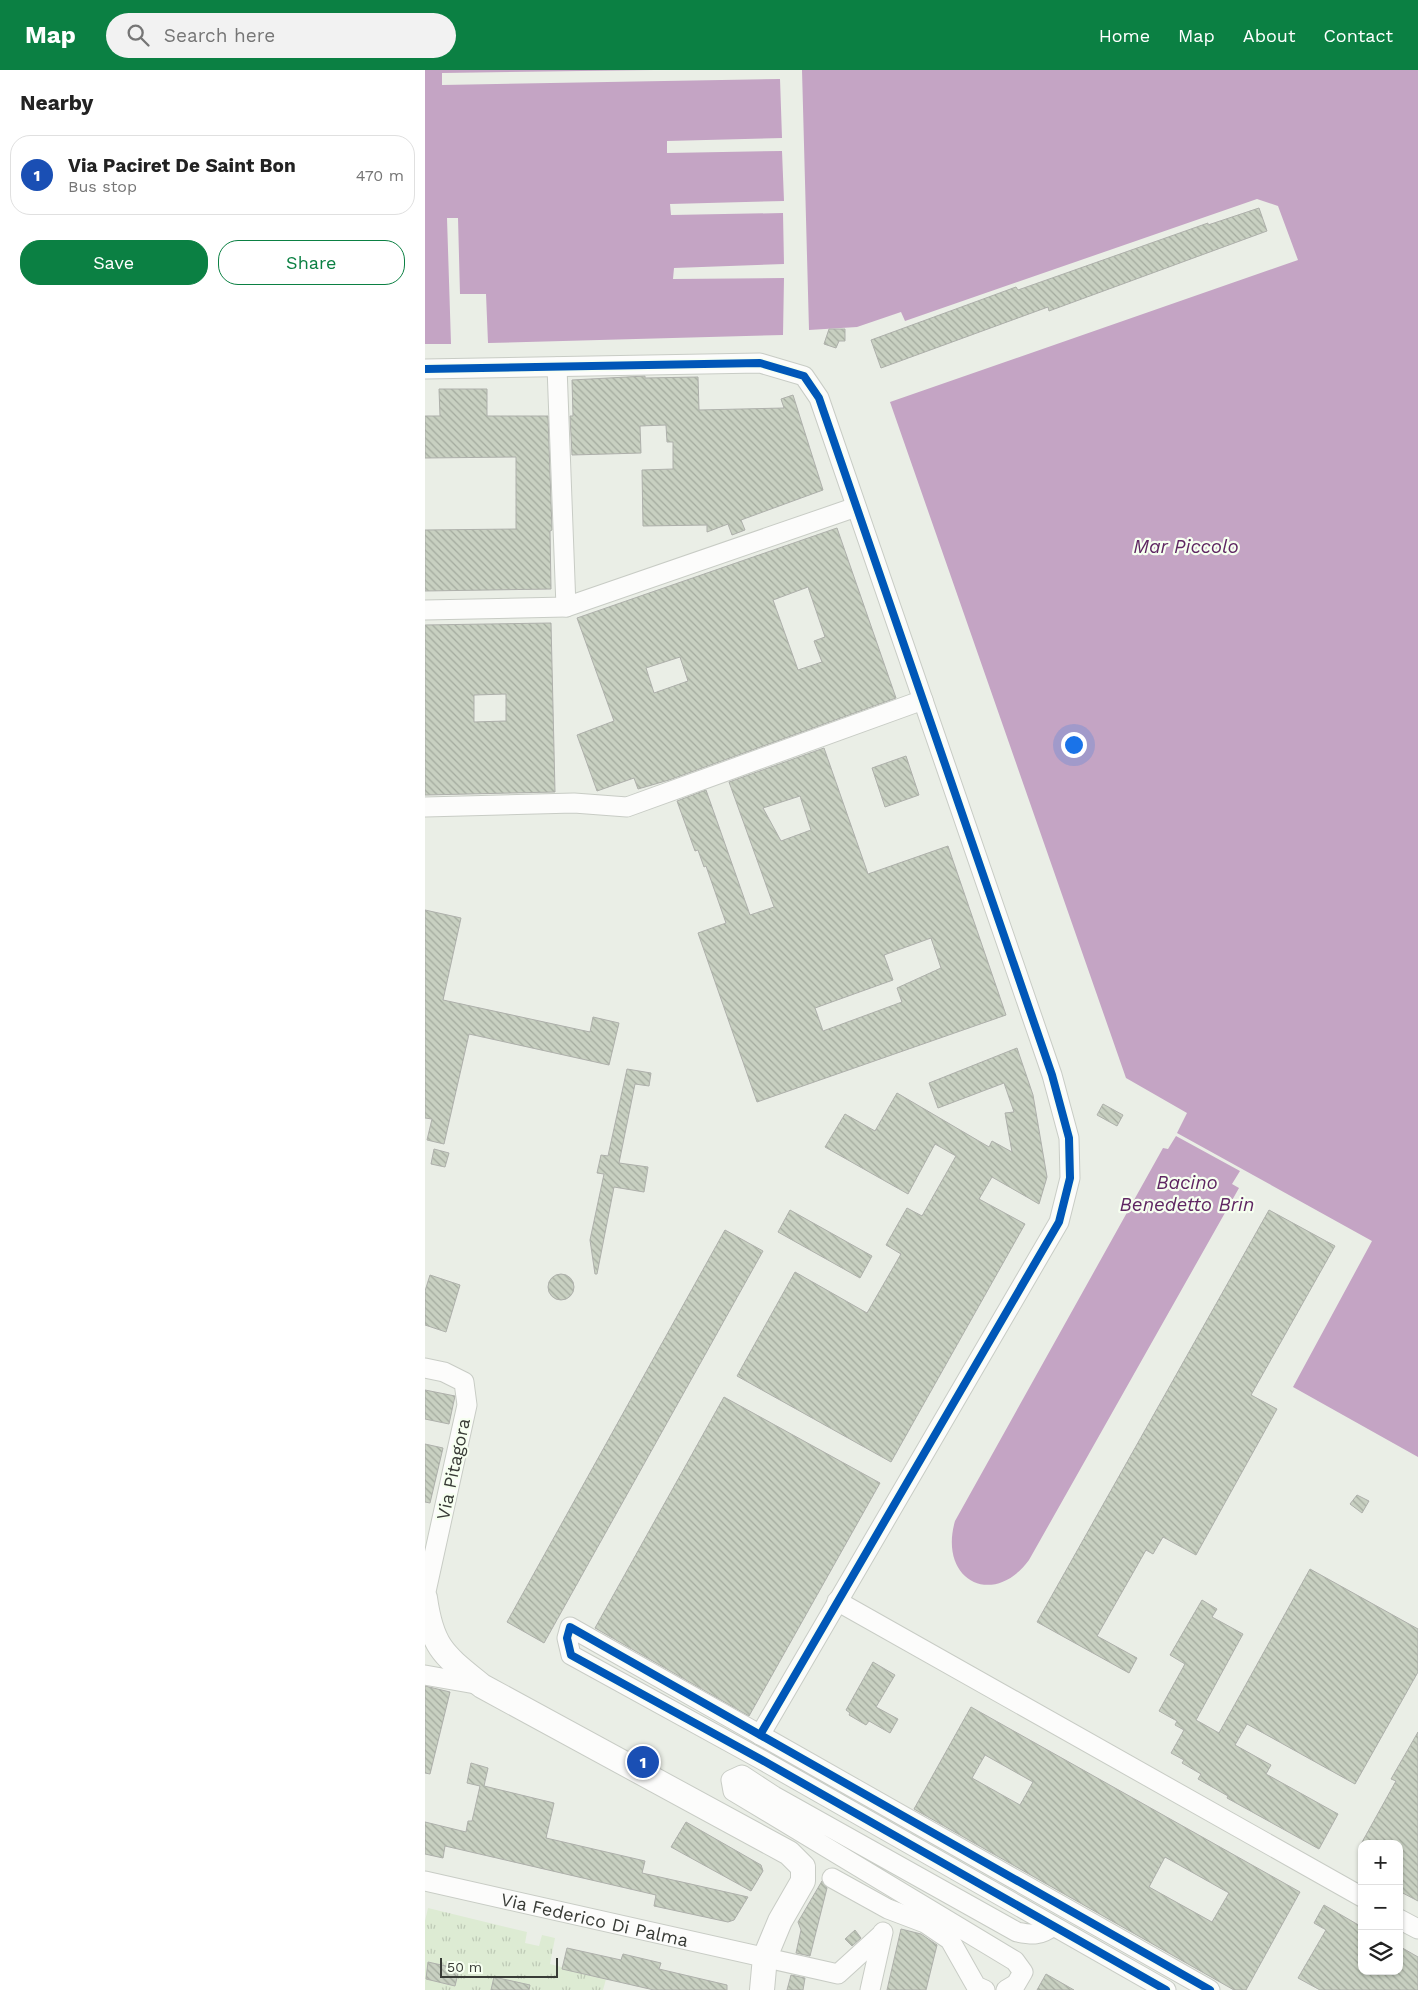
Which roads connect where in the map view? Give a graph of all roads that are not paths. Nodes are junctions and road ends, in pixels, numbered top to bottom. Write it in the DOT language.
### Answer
graph roads {
  1 [pos="557,367"];
  2 [pos="425,369"];
  3 [pos="856,507"];
  4 [pos="566,607"];
  5 [pos="425,610"];
  6 [pos="923,700"];
  7 [pos="425,806"];
  8 [pos="425,1368"];
  9 [pos="425,1597"];
  10 [pos="837,1601"];
  11 [pos="425,1675"];
  12 [pos="482,1686"];
  13 [pos="760,1735"];
  14 [pos="819,1872"];
  15 [pos="425,1881"];
  16 [pos="1358,1895"];
  17 [pos="888,1909"];
  18 [pos="1403,1920"];
  19 [pos="1053,1926"];
  20 [pos="1418,1929"];
  21 [pos="882,1934"];
  22 [pos="765,1957"];
  23 [pos="762,1990"];
  24 [pos="870,1990"];
  25 [pos="985,1990"];
  26 [pos="1006,1990"];
  27 [pos="1166,1990"];
  28 [pos="1210,1990"];
  1 -- 2 [label="street"];
  1 -- 3 [label="street"];
  1 -- 4 [label="street"];
  3 -- 4 [label="street"];
  3 -- 6 [label="street"];
  4 -- 5 [label="street"];
  6 -- 7 [label="street"];
  6 -- 10 [label="street"];
  8 -- 9 [label="street, Via Pitagora"];
  9 -- 12 [label="main road"];
  10 -- 13 [label="street"];
  10 -- 16 [label="street"];
  11 -- 12 [label="street"];
  12 -- 14 [label="main road"];
  13 -- 19 [label="street"];
  13 -- 28 [label="street"];
  14 -- 17 [label="street"];
  14 -- 22 [label="main road"];
  15 -- 22 [label="street, Via Federico Di Palma"];
  17 -- 21 [label="street"];
  17 -- 25 [label="street"];
  18 -- 20 [label="street"];
  19 -- 26 [label="street"];
  19 -- 27 [label="street"];
  21 -- 22 [label="street, Via Federico Di Palma"];
  21 -- 24 [label="street"];
  22 -- 23 [label="main road"];
}
